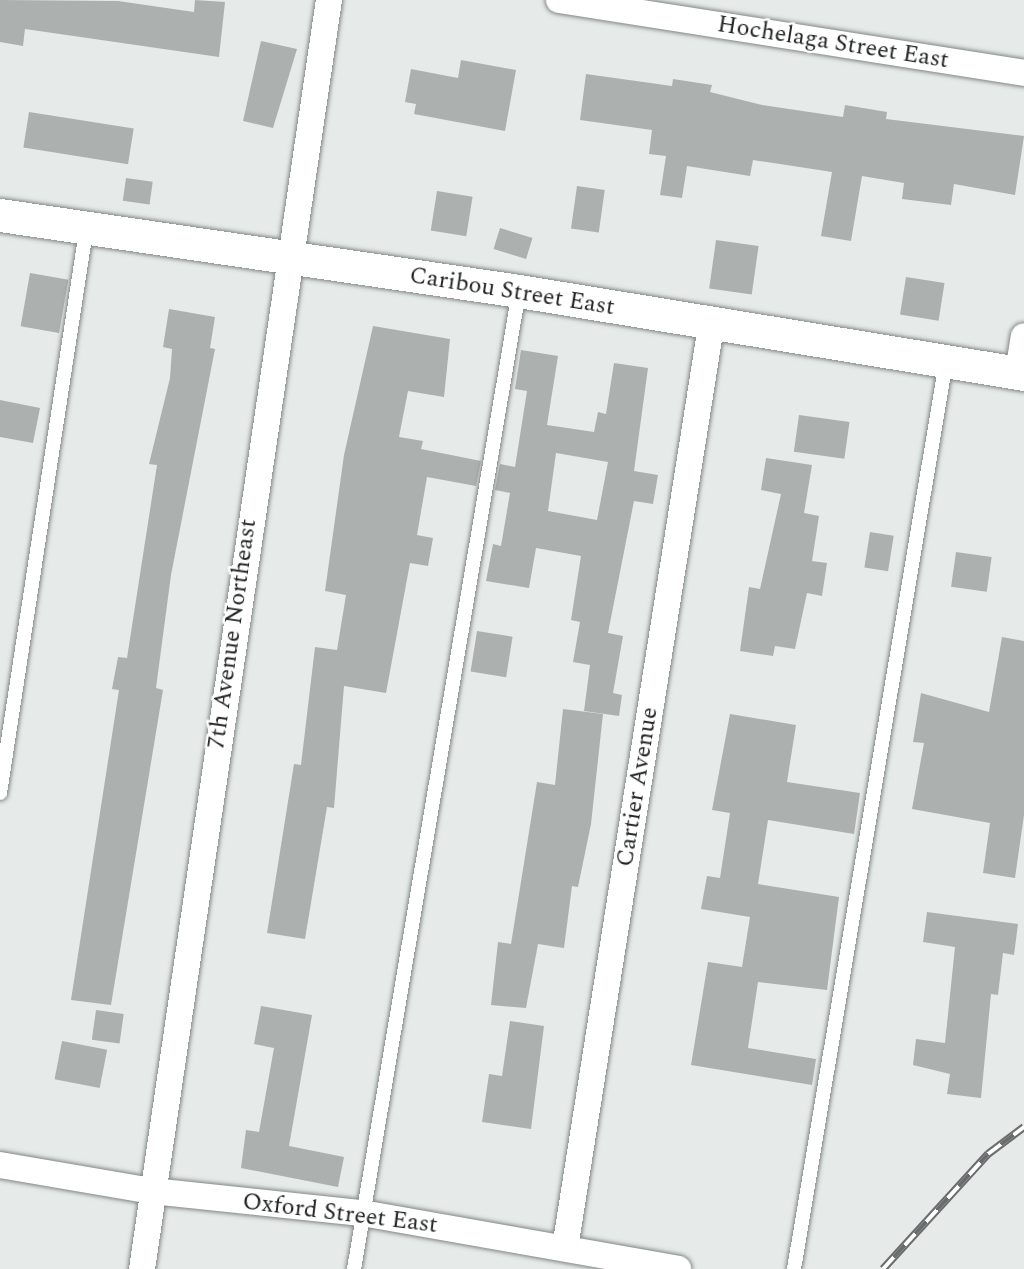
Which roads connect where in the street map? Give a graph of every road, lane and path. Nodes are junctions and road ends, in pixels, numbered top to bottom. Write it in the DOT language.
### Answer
graph roads {
  1 [pos="329,0"];
  2 [pos="559,0"];
  3 [pos="1024,73"];
  4 [pos="0,215"];
  5 [pos="86,231"];
  6 [pos="287,260"];
  7 [pos="519,290"];
  8 [pos="711,326"];
  9 [pos="1024,336"];
  10 [pos="946,362"];
  11 [pos="1021,374"];
  12 [pos="0,793"];
  13 [pos="0,1165"];
  14 [pos="152,1191"];
  15 [pos="362,1213"];
  16 [pos="565,1248"];
  17 [pos="142,1269"];
  18 [pos="354,1269"];
  19 [pos="678,1269"];
  20 [pos="794,1269"];
  1 -- 6 [label="street, 7th Avenue Northeast"];
  2 -- 3 [label="street, Hochelaga Street East"];
  4 -- 5 [label="street, Caribou Street East"];
  5 -- 6 [label="street, Caribou Street East"];
  5 -- 12 [label="lane"];
  6 -- 7 [label="street, Caribou Street East"];
  6 -- 14 [label="street, 7th Avenue Northeast"];
  7 -- 8 [label="street, Caribou Street East"];
  7 -- 15 [label="lane"];
  8 -- 10 [label="street, Caribou Street East"];
  8 -- 16 [label="street, Cartier Avenue"];
  9 -- 11 [label="street"];
  10 -- 11 [label="street, Caribou Street East"];
  10 -- 20 [label="lane"];
  13 -- 14 [label="street, Oxford Street East"];
  14 -- 15 [label="street, Oxford Street East"];
  14 -- 17 [label="street, 7th Avenue Northeast"];
  15 -- 16 [label="street, Oxford Street East"];
  15 -- 18 [label="lane"];
  16 -- 19 [label="street, Oxford Street East"];
}
